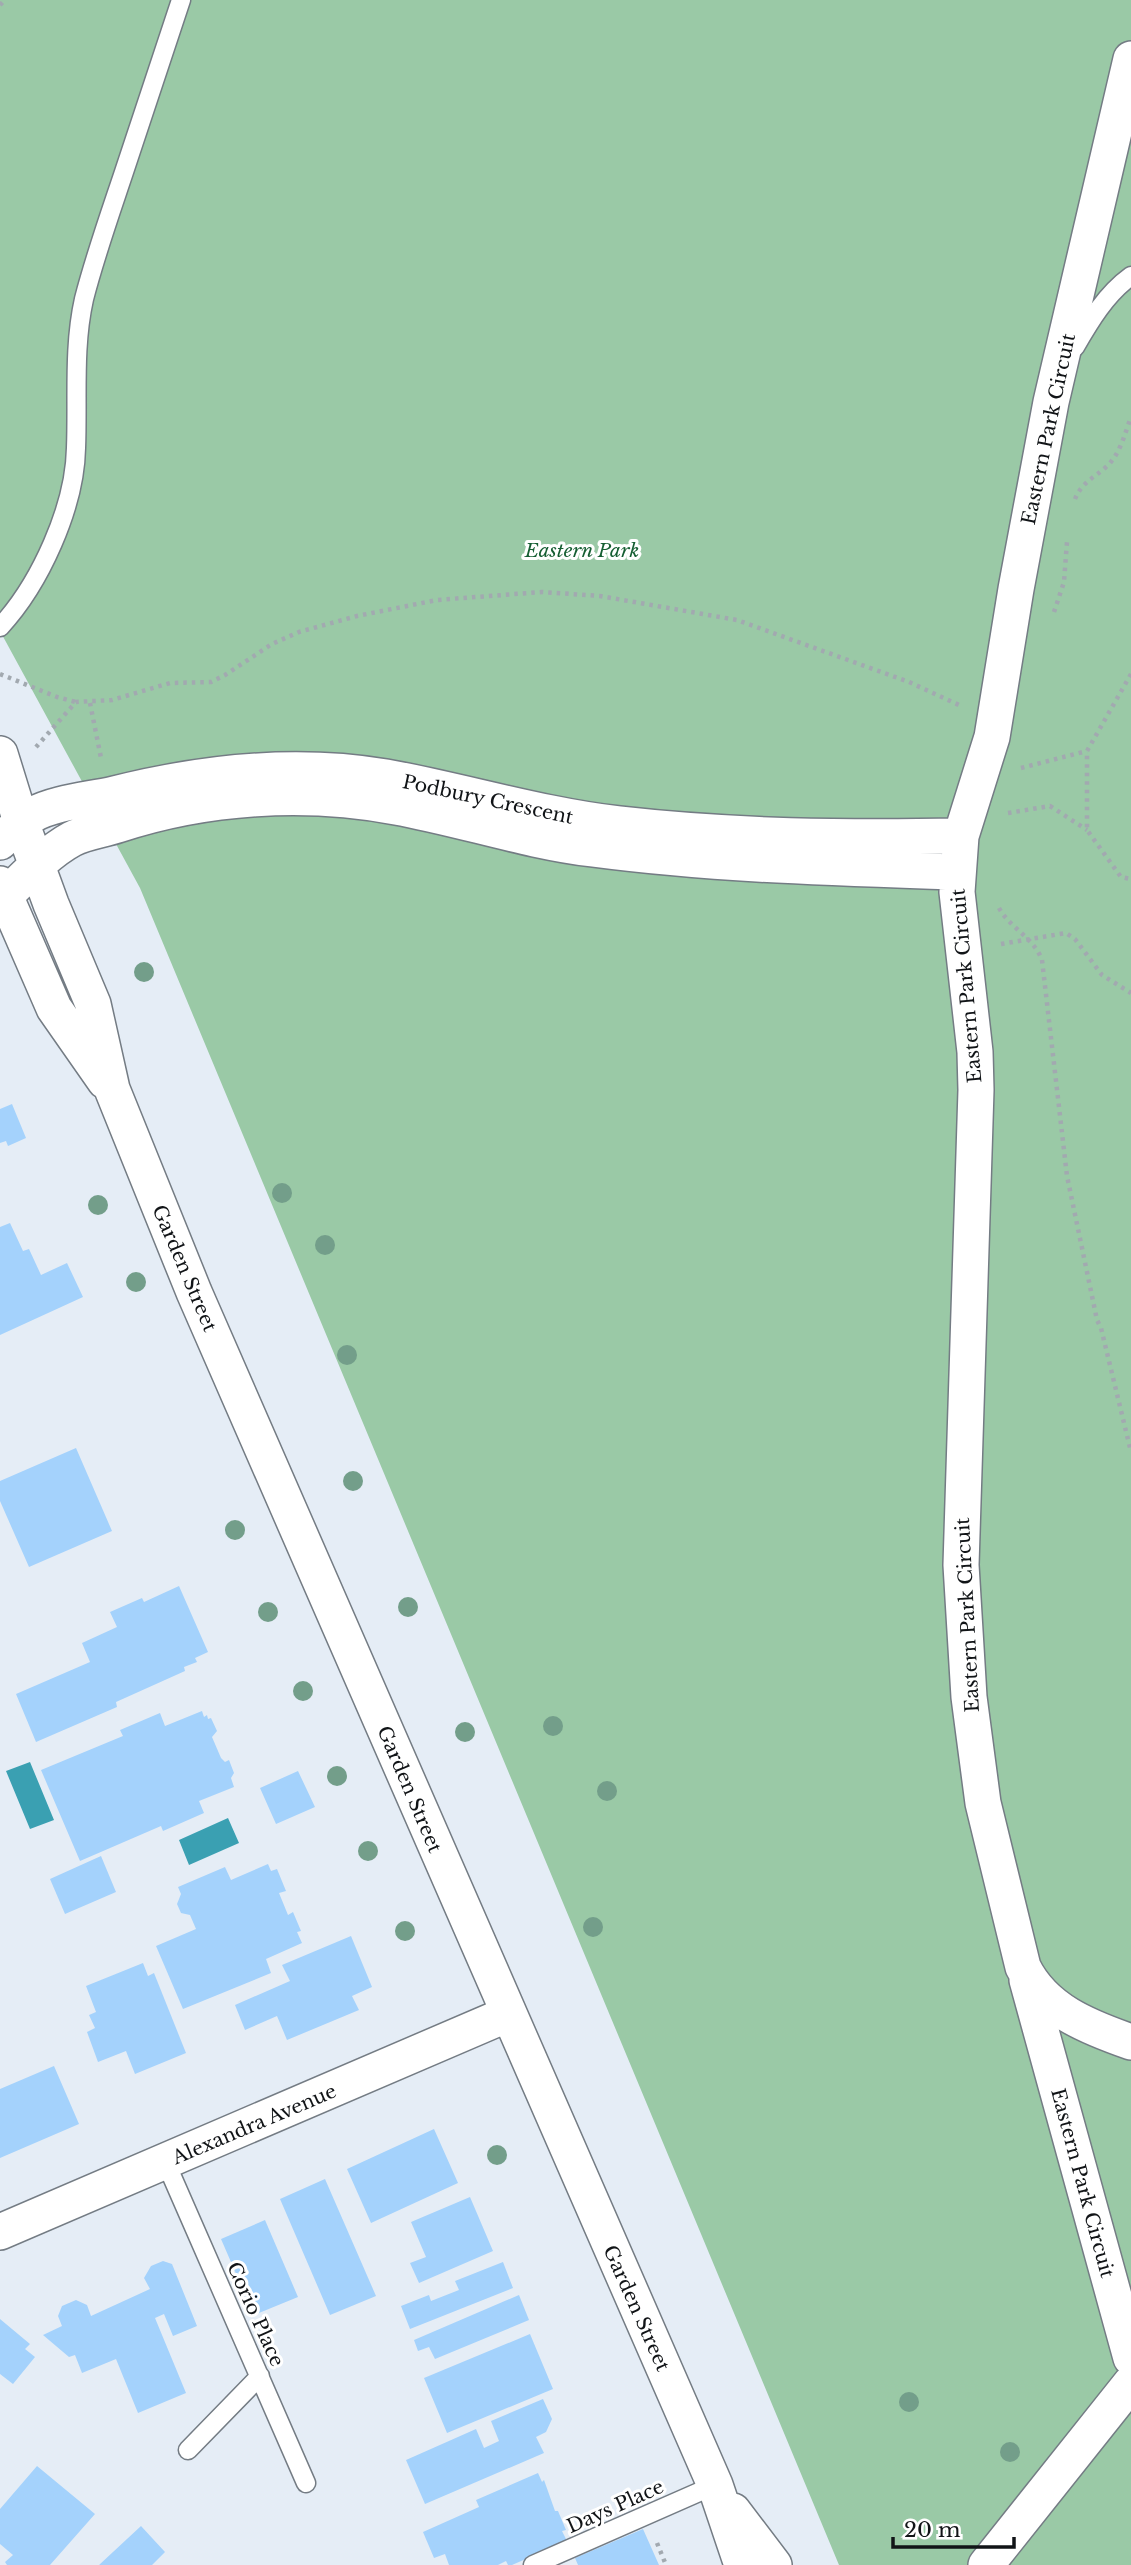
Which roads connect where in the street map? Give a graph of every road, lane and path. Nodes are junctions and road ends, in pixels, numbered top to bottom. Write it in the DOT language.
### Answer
graph roads {
  1 [pos="5,0"];
  2 [pos="181,0"];
  3 [pos="0,5"];
  4 [pos="1129,69"];
  5 [pos="1131,140"];
  6 [pos="1131,276"];
  7 [pos="1051,402"];
  8 [pos="1131,417"];
  9 [pos="1073,508"];
  10 [pos="1069,530"];
  11 [pos="1052,618"];
  12 [pos="0,626"];
  13 [pos="0,674"];
  14 [pos="1131,674"];
  15 [pos="76,702"];
  16 [pos="997,717"];
  17 [pos="1087,751"];
  18 [pos="2,760"];
  19 [pos="1019,760"];
  20 [pos="1007,803"];
  21 [pos="1087,830"];
  22 [pos="10,832"];
  23 [pos="961,836"];
  24 [pos="37,867"];
  25 [pos="957,872"];
  26 [pos="1131,879"];
  27 [pos="2,894"];
  28 [pos="995,902"];
  29 [pos="1026,938"];
  30 [pos="963,957"];
  31 [pos="1131,993"];
  32 [pos="112,1089"];
  33 [pos="1131,1452"];
  34 [pos="1023,1967"];
  35 [pos="508,2014"];
  36 [pos="1131,2042"];
  37 [pos="166,2162"];
  38 [pos="0,2232"];
  39 [pos="1131,2358"];
  40 [pos="260,2376"];
  41 [pos="1131,2383"];
  42 [pos="188,2451"];
  43 [pos="306,2483"];
  44 [pos="715,2485"];
  45 [pos="986,2561"];
  46 [pos="533,2565"];
  47 [pos="742,2565"];
  48 [pos="774,2565"];
  1 -- 3 [label="path"];
  2 -- 12 [label="lane"];
  4 -- 5 [label="lane"];
  4 -- 7 [label="street, Eastern Park Circuit"];
  6 -- 7 [label="lane"];
  7 -- 16 [label="street, Eastern Park Circuit"];
  8 -- 9 [label="path"];
  10 -- 11 [label="path"];
  13 -- 15 [label="path"];
  14 -- 17 [label="path"];
  15 -- 16 [label="path"];
  15 -- 18 [label="path"];
  16 -- 23 [label="street, Eastern Park Circuit"];
  17 -- 19 [label="path"];
  17 -- 21 [label="path"];
  18 -- 22 [label="street, Garden Street"];
  20 -- 21 [label="path"];
  21 -- 26 [label="path"];
  22 -- 23 [label="street, Podbury Crescent"];
  22 -- 24 [label="street, Garden Street"];
  23 -- 25 [label="street, Eastern Park Circuit"];
  24 -- 25 [label="street, Podbury Crescent"];
  24 -- 27 [label="street, Podbury Crescent"];
  24 -- 32 [label="street, Garden Street"];
  25 -- 30 [label="street, Eastern Park Circuit"];
  27 -- 32 [label="street, Garden Street"];
  28 -- 29 [label="path"];
  29 -- 30 [label="path"];
  29 -- 31 [label="path"];
  29 -- 33 [label="path"];
  30 -- 34 [label="street, Eastern Park Circuit"];
  32 -- 35 [label="street, Garden Street"];
  34 -- 36 [label="street, Eastern Park Circuit"];
  34 -- 39 [label="street, Eastern Park Circuit"];
  35 -- 37 [label="street, Alexandra Avenue"];
  35 -- 44 [label="street, Garden Street"];
  37 -- 38 [label="street, Alexandra Avenue"];
  37 -- 40 [label="lane, Corio Place"];
  40 -- 42 [label="lane"];
  40 -- 43 [label="lane, Corio Place"];
  41 -- 45 [label="street"];
  44 -- 46 [label="lane, Days Place"];
  44 -- 47 [label="street, Garden Street"];
  44 -- 48 [label="street, Garden Street"];
}
